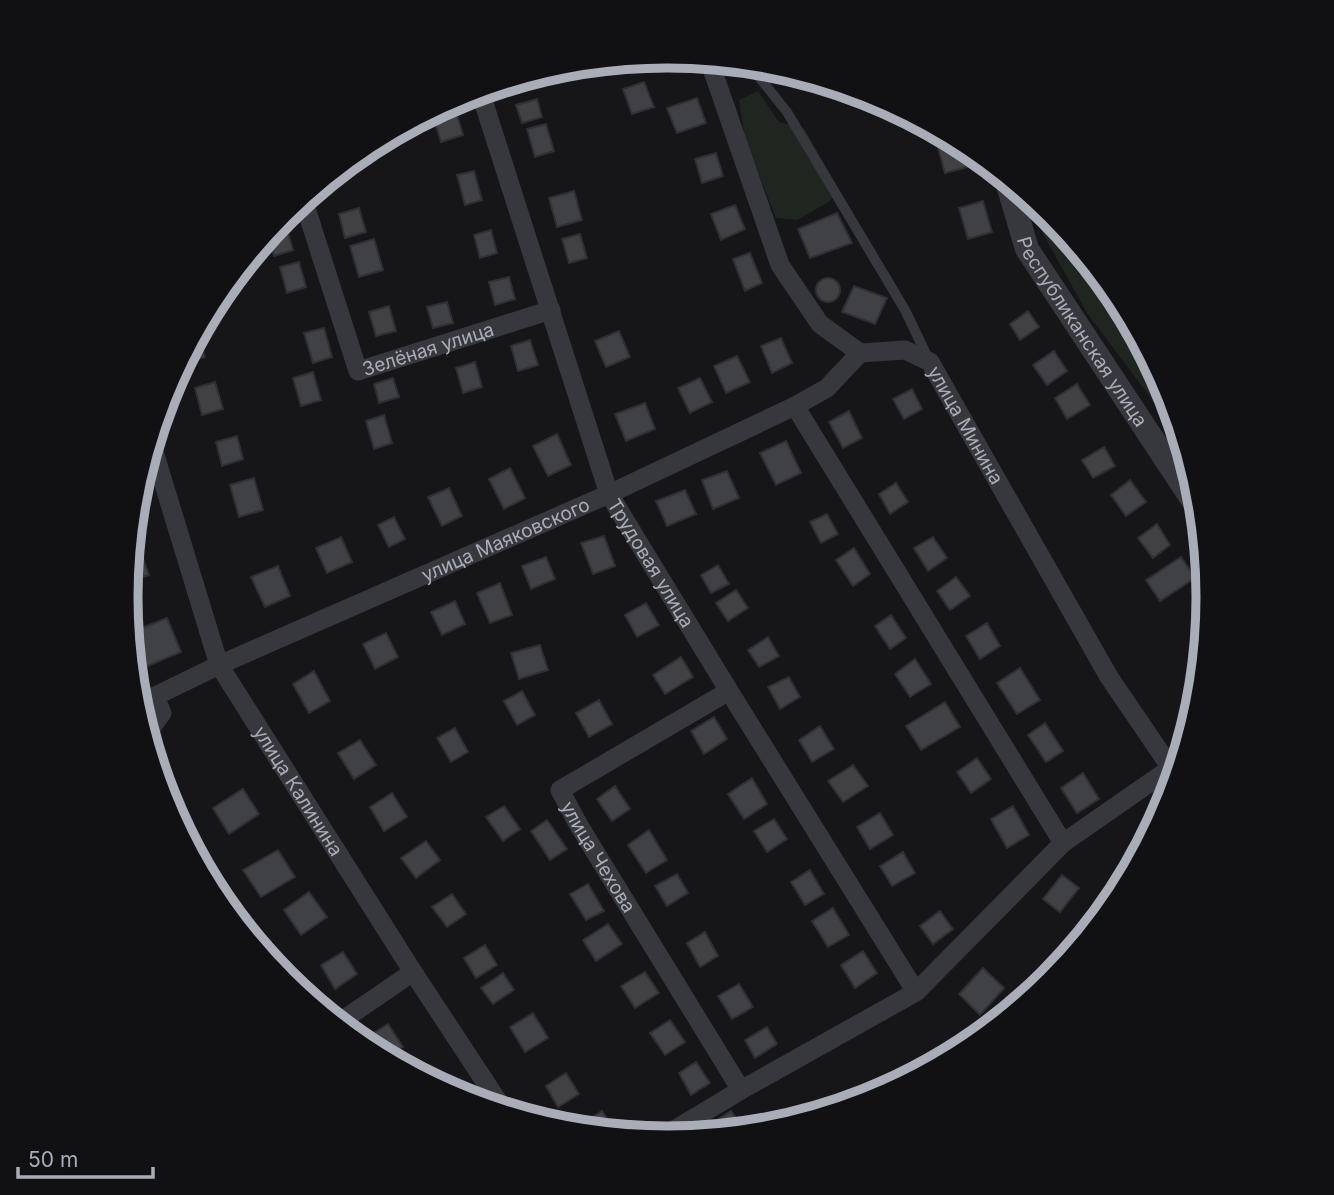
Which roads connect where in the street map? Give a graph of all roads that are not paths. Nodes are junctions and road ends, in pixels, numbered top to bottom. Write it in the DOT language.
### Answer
graph roads {
  1 [pos="713,70"];
  2 [pos="760,76"];
  3 [pos="483,101"];
  4 [pos="1011,196"];
  5 [pos="307,210"];
  6 [pos="551,310"];
  7 [pos="860,353"];
  8 [pos="929,362"];
  9 [pos="795,406"];
  10 [pos="156,460"];
  11 [pos="1182,477"];
  12 [pos="609,494"];
  13 [pos="219,665"];
  14 [pos="729,691"];
  15 [pos="148,700"];
  16 [pos="148,703"];
  17 [pos="154,724"];
  18 [pos="1169,763"];
  19 [pos="1165,776"];
  20 [pos="1063,843"];
  21 [pos="413,972"];
  22 [pos="916,992"];
  23 [pos="346,1018"];
  24 [pos="741,1090"];
  25 [pos="496,1099"];
  26 [pos="681,1127"];
  1 -- 7 [label="street"];
  2 -- 8 [label="lane"];
  3 -- 6 [label="street, Трудовая улица"];
  4 -- 11 [label="street, Республиканская улица"];
  5 -- 6 [label="street, Зелёная улица"];
  6 -- 12 [label="street, Трудовая улица"];
  7 -- 8 [label="street, улица Минина"];
  7 -- 9 [label="street, улица Маяковского"];
  8 -- 18 [label="street, улица Минина"];
  9 -- 12 [label="street, улица Маяковского"];
  9 -- 20 [label="street"];
  10 -- 13 [label="street, улица Калинина"];
  12 -- 13 [label="street, улица Маяковского"];
  12 -- 14 [label="street, Трудовая улица"];
  13 -- 15 [label="street, улица Маяковского"];
  13 -- 21 [label="street, улица Калинина"];
  14 -- 22 [label="street, Трудовая улица"];
  14 -- 24 [label="street, улица Чехова"];
  16 -- 17 [label="street"];
  19 -- 20 [label="street, улица Минина"];
  20 -- 22 [label="street, улица Минина"];
  21 -- 23 [label="street"];
  21 -- 25 [label="street, улица Калинина"];
  22 -- 24 [label="street, улица Минина"];
  24 -- 26 [label="street, улица Минина"];
}
